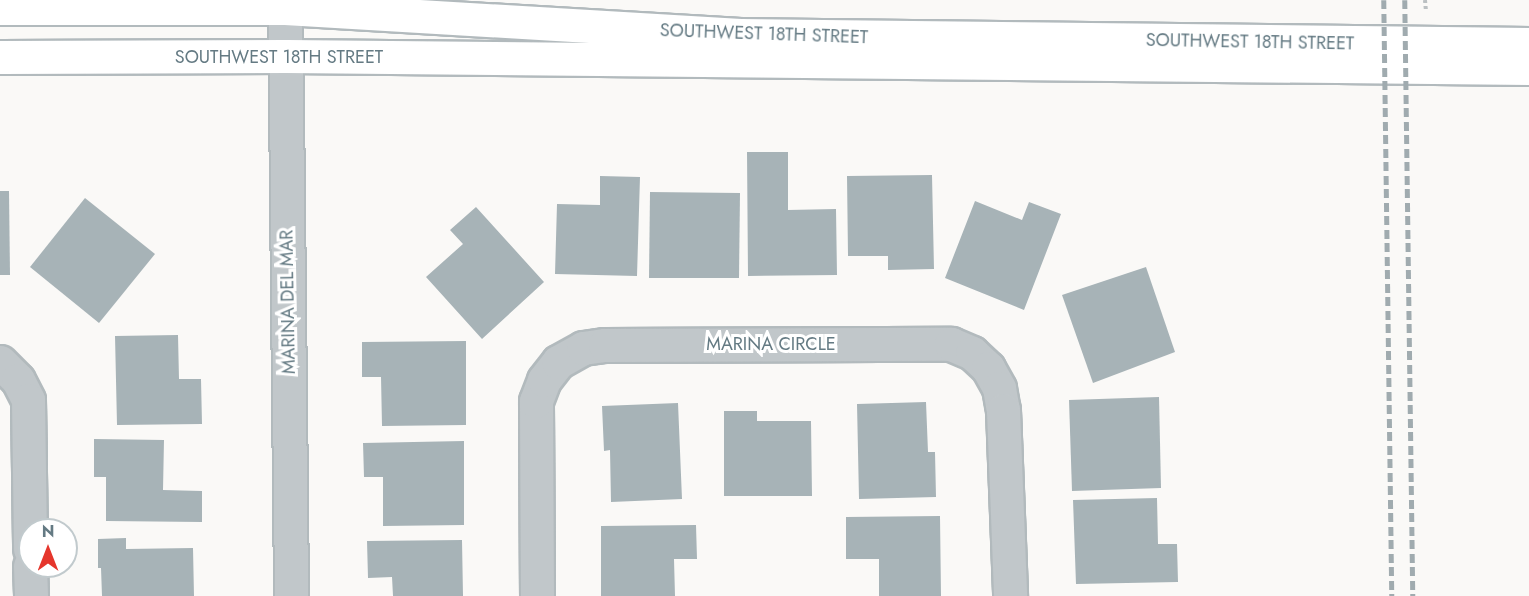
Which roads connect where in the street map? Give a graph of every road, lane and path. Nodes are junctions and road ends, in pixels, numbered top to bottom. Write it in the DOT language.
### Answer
graph roads {
  1 [pos="285,4"];
  2 [pos="0,8"];
  3 [pos="1529,44"];
  4 [pos="286,56"];
  5 [pos="0,57"];
  6 [pos="1529,68"];
  7 [pos="0,362"];
  8 [pos="30,518"];
  9 [pos="30,578"];
  10 [pos="31,596"];
  11 [pos="291,596"];
  12 [pos="537,596"];
  13 [pos="1010,596"];
  1 -- 2 [label="main road, SOUTHWEST 18TH STREET"];
  1 -- 3 [label="main road, SOUTHWEST 18TH STREET"];
  1 -- 4 [label="street, MARINA DEL MAR"];
  4 -- 5 [label="main road, SOUTHWEST 18TH STREET"];
  4 -- 6 [label="main road, SOUTHWEST 18TH STREET"];
  4 -- 11 [label="street, MARINA DEL MAR"];
  7 -- 8 [label="street"];
  9 -- 10 [label="street"];
  12 -- 13 [label="street, MARINA CIRCLE"];
}
